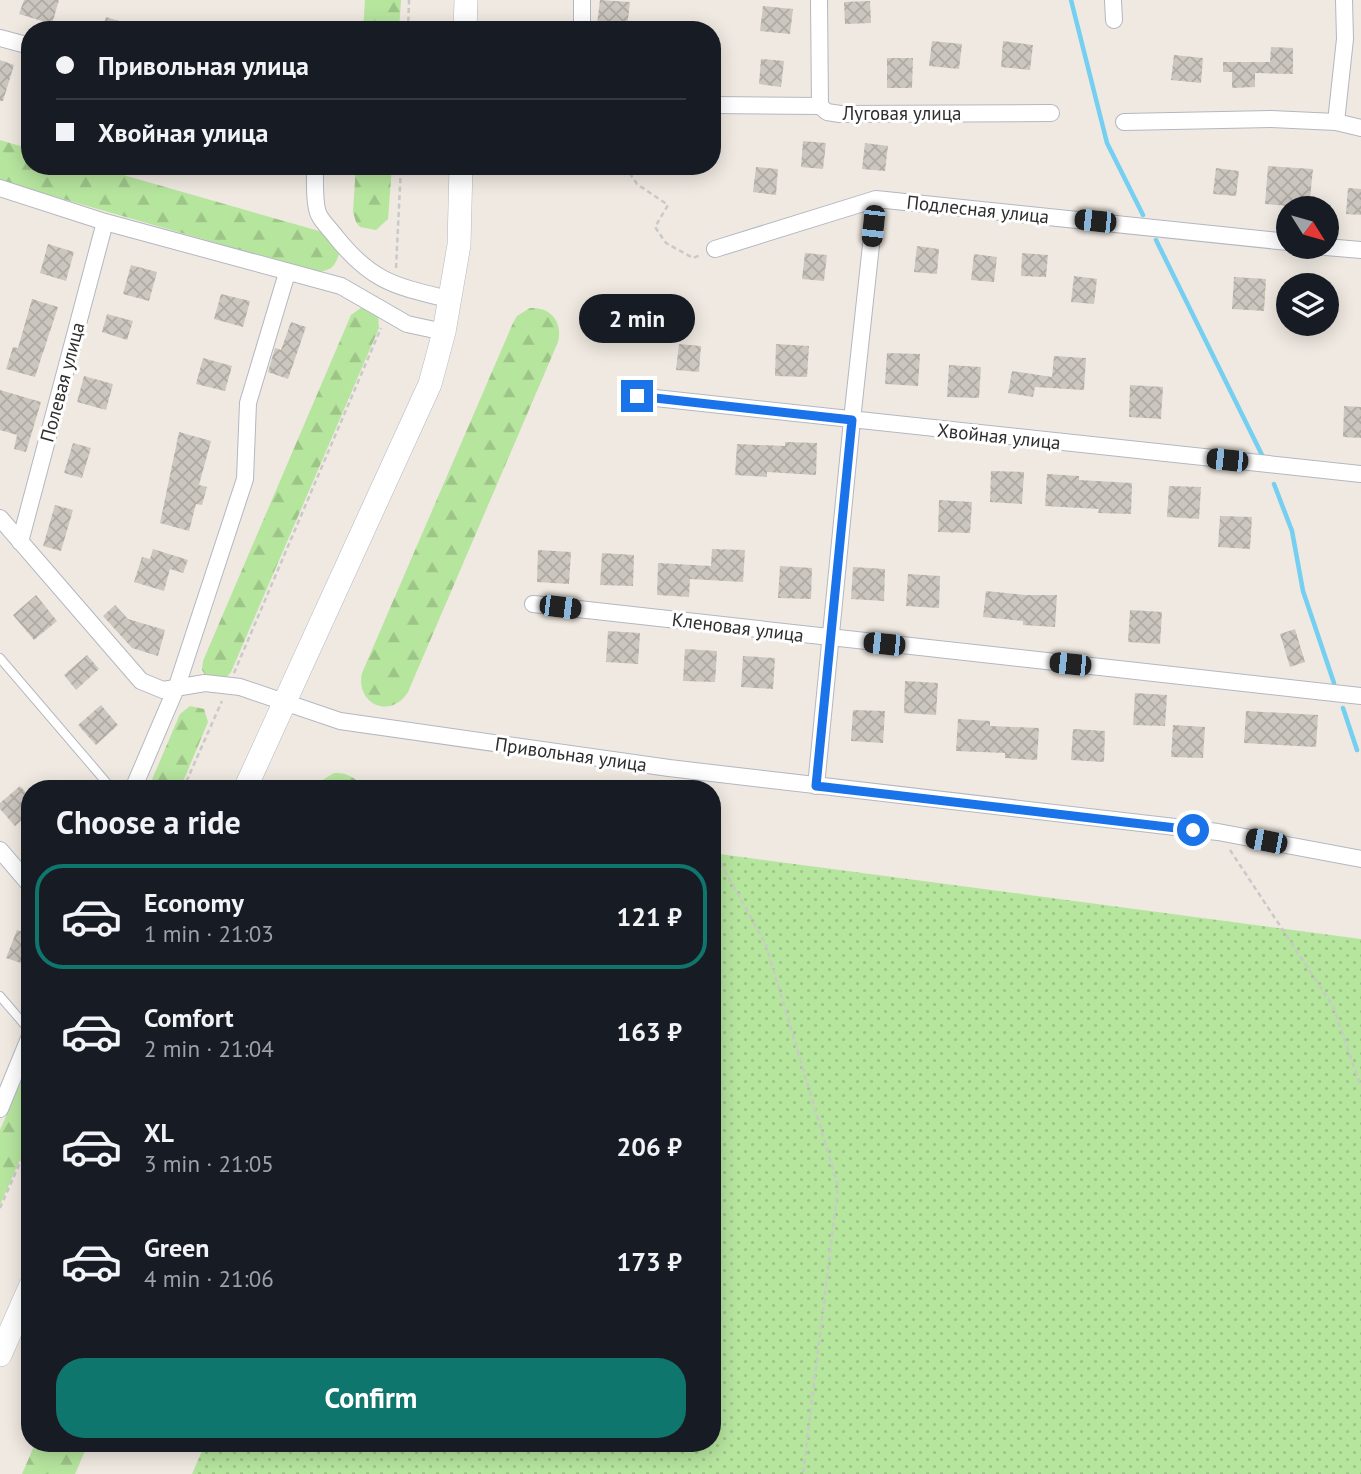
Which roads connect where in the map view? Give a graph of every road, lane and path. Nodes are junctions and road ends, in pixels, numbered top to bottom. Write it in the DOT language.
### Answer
graph roads {
  1 [pos="409,0"];
  2 [pos="466,0"];
  3 [pos="582,0"];
  4 [pos="820,0"];
  5 [pos="1113,0"];
  6 [pos="1344,0"];
  7 [pos="1114,20"];
  8 [pos="408,21"];
  9 [pos="465,21"];
  10 [pos="582,21"];
  11 [pos="0,38"];
  12 [pos="21,44"];
  13 [pos="721,105"];
  14 [pos="820,106"];
  15 [pos="1051,113"];
  16 [pos="1124,122"];
  17 [pos="1336,122"];
  18 [pos="1361,128"];
  19 [pos="315,175"];
  20 [pos="401,175"];
  21 [pos="461,175"];
  22 [pos="631,175"];
  23 [pos="0,188"];
  24 [pos="876,199"];
  25 [pos="105,222"];
  26 [pos="1276,241"];
  27 [pos="1339,248"];
  28 [pos="715,249"];
  29 [pos="1361,250"];
  30 [pos="287,273"];
  31 [pos="395,286"];
  32 [pos="448,299"];
  33 [pos="387,313"];
  34 [pos="444,332"];
  35 [pos="637,396"];
  36 [pos="852,420"];
  37 [pos="1361,474"];
  38 [pos="0,518"];
  39 [pos="20,542"];
  40 [pos="533,604"];
  41 [pos="831,638"];
  42 [pos="0,658"];
  43 [pos="229,686"];
  44 [pos="177,687"];
  45 [pos="1361,696"];
  46 [pos="284,701"];
  47 [pos="104,780"];
  48 [pos="137,780"];
  49 [pos="187,780"];
  50 [pos="250,780"];
  51 [pos="816,786"];
  52 [pos="1218,832"];
  53 [pos="0,850"];
  54 [pos="1361,859"];
  55 [pos="721,864"];
  56 [pos="21,874"];
  57 [pos="0,996"];
  58 [pos="21,1020"];
  59 [pos="21,1059"];
  60 [pos="1361,1087"];
  61 [pos="0,1109"];
  62 [pos="21,1160"];
  63 [pos="0,1208"];
  64 [pos="21,1307"];
  65 [pos="0,1355"];
  66 [pos="803,1474"];
  1 -- 8 [label="path"];
  2 -- 9 [label="street"];
  3 -- 10 [label="street"];
  4 -- 14 [label="street, Луговая улица"];
  5 -- 7 [label="street"];
  6 -- 17 [label="street"];
  11 -- 12 [label="street"];
  13 -- 14 [label="street"];
  14 -- 15 [label="street, Луговая улица"];
  16 -- 17 [label="street"];
  17 -- 18 [label="street"];
  19 -- 31 [label="street"];
  20 -- 31 [label="path"];
  21 -- 32 [label="street"];
  22 -- 28 [label="path"];
  23 -- 25 [label="street"];
  24 -- 26 [label="street, Подлесная улица"];
  24 -- 28 [label="street"];
  24 -- 36 [label="street"];
  25 -- 30 [label="street"];
  25 -- 39 [label="street, Полевая улица"];
  27 -- 29 [label="street"];
  30 -- 33 [label="street"];
  30 -- 44 [label="street"];
  31 -- 32 [label="street"];
  32 -- 34 [label="street"];
  33 -- 34 [label="street"];
  33 -- 43 [label="path"];
  34 -- 46 [label="street"];
  35 -- 36 [label="street, Хвойная улица"];
  36 -- 37 [label="street, Хвойная улица"];
  36 -- 41 [label="street"];
  38 -- 39 [label="street"];
  39 -- 44 [label="street"];
  40 -- 41 [label="street, Кленовая улица"];
  41 -- 45 [label="street, Кленовая улица"];
  41 -- 51 [label="street"];
  42 -- 47 [label="lane"];
  43 -- 44 [label="street, Привольная улица"];
  43 -- 46 [label="street, Привольная улица"];
  43 -- 49 [label="path"];
  44 -- 48 [label="street"];
  46 -- 50 [label="street"];
  46 -- 51 [label="street, Привольная улица"];
  51 -- 52 [label="street, Привольная улица"];
  52 -- 54 [label="street, Привольная улица"];
  52 -- 60 [label="path"];
  53 -- 56 [label="street"];
  55 -- 66 [label="path"];
  57 -- 58 [label="lane"];
  59 -- 61 [label="street"];
  62 -- 63 [label="path"];
  64 -- 65 [label="street"];
}
